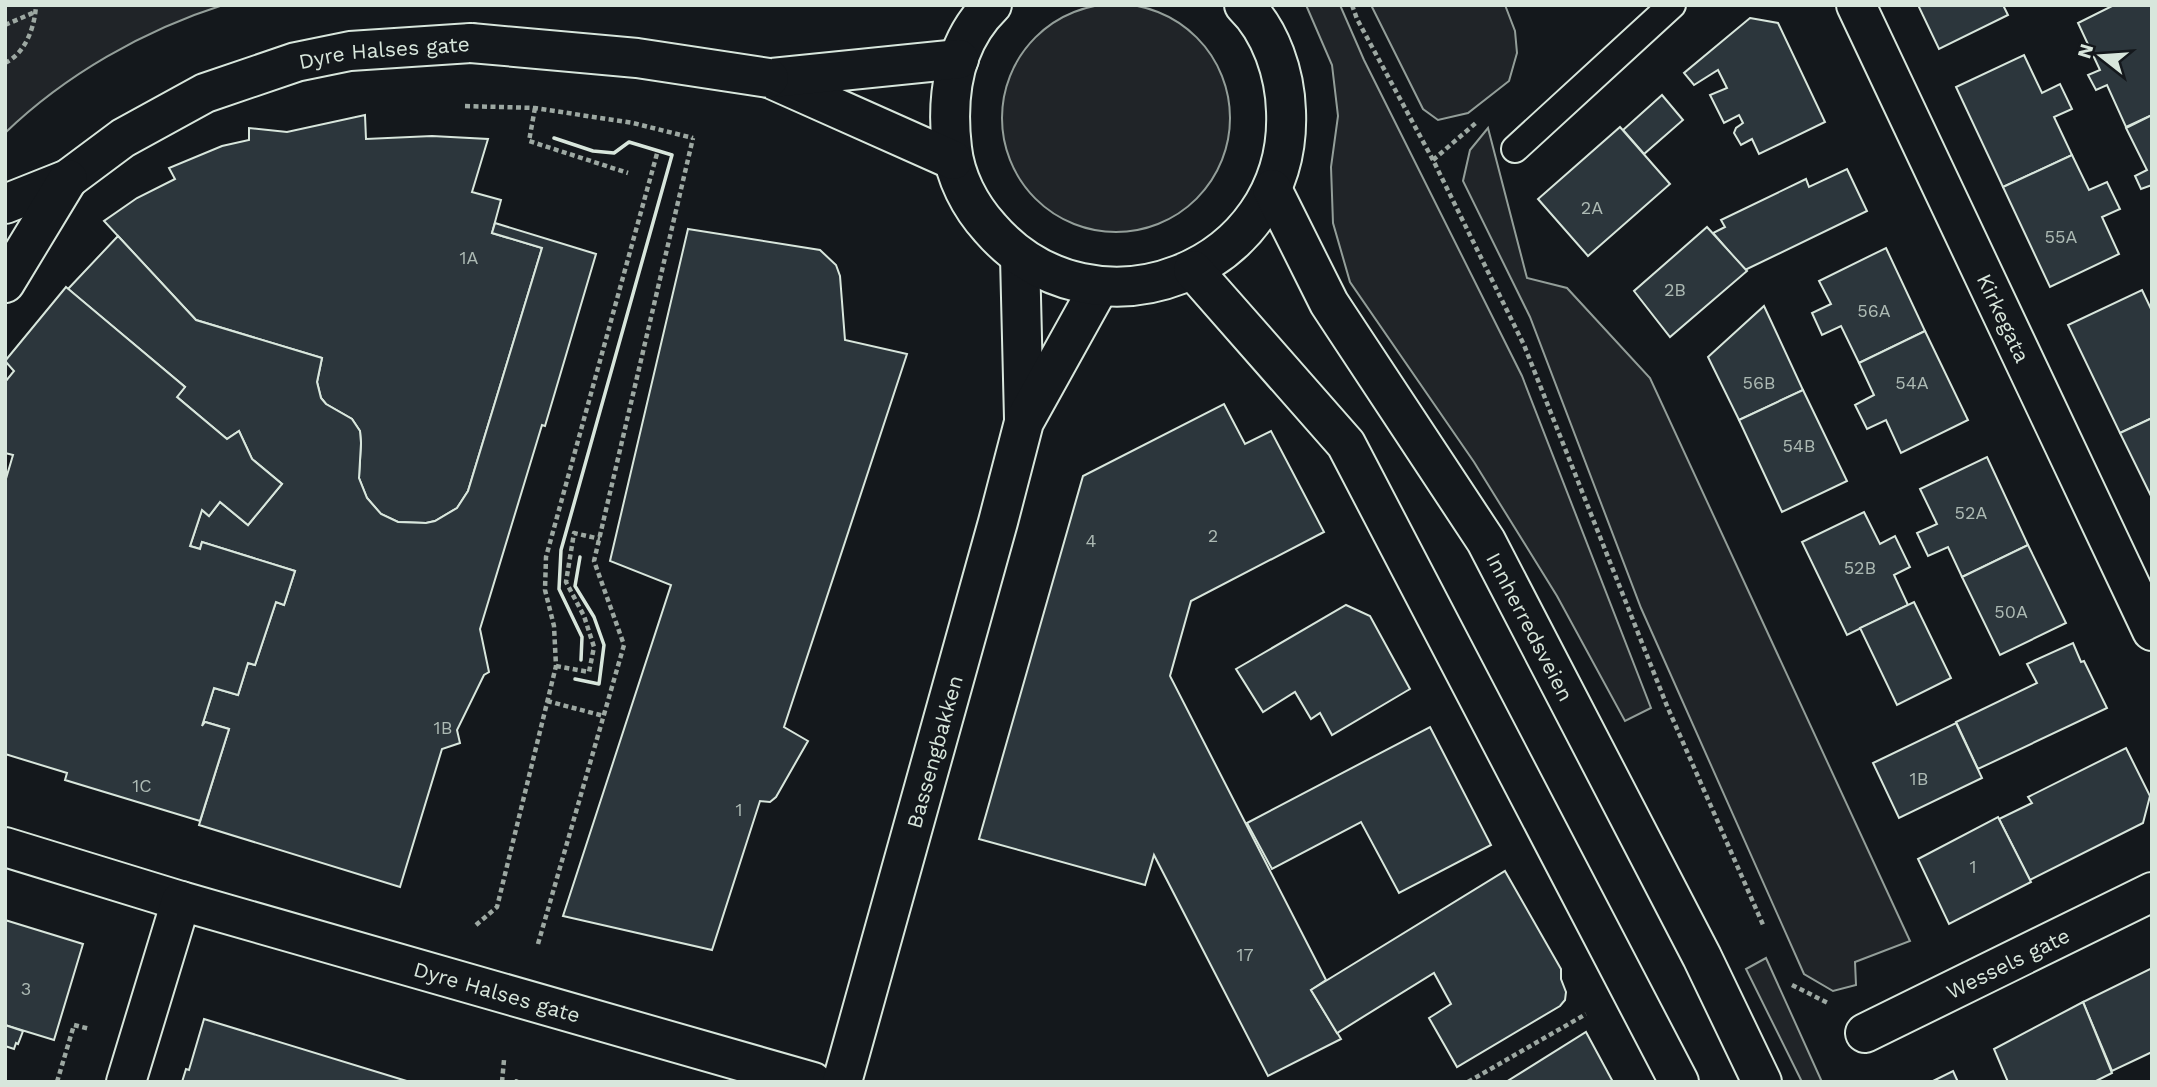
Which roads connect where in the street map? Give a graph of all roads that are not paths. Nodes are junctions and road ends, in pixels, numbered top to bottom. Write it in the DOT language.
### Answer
graph roads {
  1 [pos="992,5"];
  2 [pos="1244,5"];
  3 [pos="1672,5"];
  4 [pos="1856,5"];
  5 [pos="959,59"];
  6 [pos="769,78"];
  7 [pos="1515,149"];
  8 [pos="953,160"];
  9 [pos="68,179"];
  10 [pos="1272,189"];
  11 [pos="5,204"];
  12 [pos="1020,257"];
  13 [pos="1193,270"];
  14 [pos="5,283"];
  15 [pos="1099,287"];
  16 [pos="1024,422"];
  17 [pos="2152,631"];
  18 [pos="5,847"];
  19 [pos="2152,892"];
  20 [pos="181,901"];
  21 [pos="1864,1033"];
  22 [pos="126,1082"];
  23 [pos="813,1082"];
  24 [pos="842,1082"];
  25 [pos="1679,1082"];
  26 [pos="1762,1082"];
  1 -- 5 [label="main road"];
  2 -- 10 [label="main road"];
  3 -- 7 [label="lane"];
  4 -- 17 [label="main road, Kirkegata"];
  5 -- 6 [label="main road, Dyre Halses gate"];
  5 -- 8 [label="main road"];
  6 -- 8 [label="main road, Dyre Halses gate"];
  6 -- 9 [label="main road, Dyre Halses gate, bridge"];
  8 -- 12 [label="main road"];
  9 -- 11 [label="main road, Dyre Halses gate"];
  9 -- 14 [label="main road, Dyre Halses gate"];
  10 -- 13 [label="main road"];
  10 -- 26 [label="main road, Innherredsveien"];
  12 -- 15 [label="main road"];
  12 -- 16 [label="main road, Bassengbakken"];
  13 -- 15 [label="main road"];
  13 -- 25 [label="main road"];
  15 -- 16 [label="main road, Bassengbakken"];
  16 -- 24 [label="main road, Bassengbakken"];
  18 -- 20 [label="main road, Dyre Halses gate"];
  19 -- 21 [label="main road, Wessels gate"];
  20 -- 22 [label="main road"];
  20 -- 23 [label="main road, Dyre Halses gate"];
}
